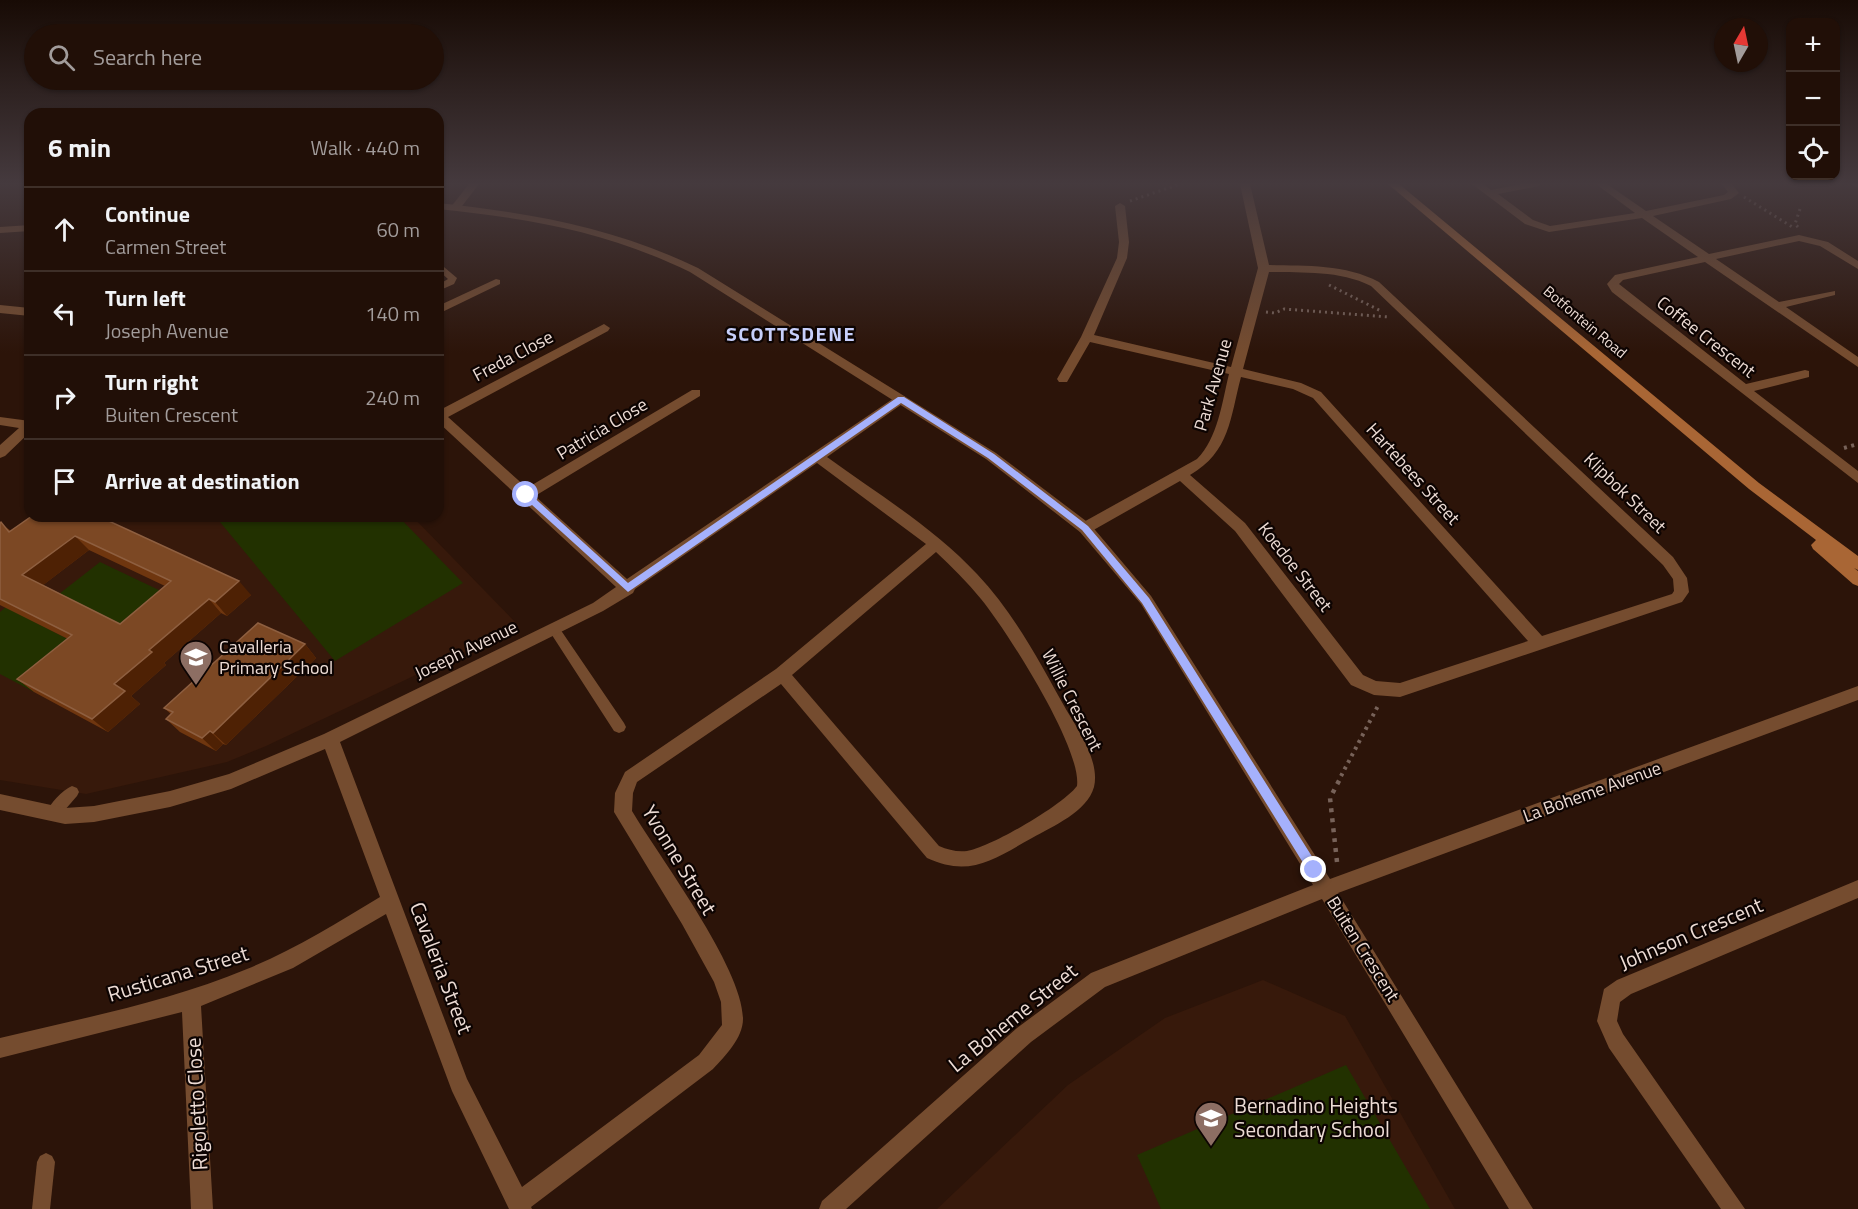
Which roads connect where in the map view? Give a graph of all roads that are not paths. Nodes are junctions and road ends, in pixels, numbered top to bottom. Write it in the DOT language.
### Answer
graph roads {
  1 [pos="630,240"];
  2 [pos="1124,240"];
  3 [pos="1258,240"];
  4 [pos="1461,240"];
  5 [pos="1684,240"];
  6 [pos="1786,240"];
  7 [pos="1813,240"];
  8 [pos="1706,256"];
  9 [pos="1858,266"];
  10 [pos="1264,268"];
  11 [pos="444,270"];
  12 [pos="496,282"];
  13 [pos="444,285"];
  14 [pos="1830,293"];
  15 [pos="1778,306"];
  16 [pos="444,307"];
  17 [pos="0,309"];
  18 [pos="24,311"];
  19 [pos="604,328"];
  20 [pos="1087,338"];
  21 [pos="1858,362"];
  22 [pos="1235,372"];
  23 [pos="1805,374"];
  24 [pos="1063,379"];
  25 [pos="1744,389"];
  26 [pos="696,393"];
  27 [pos="901,399"];
  28 [pos="444,413"];
  29 [pos="0,421"];
  30 [pos="444,421"];
  31 [pos="24,424"];
  32 [pos="24,431"];
  33 [pos="0,453"];
  34 [pos="818,457"];
  35 [pos="1180,473"];
  36 [pos="1858,478"];
  37 [pos="1754,486"];
  38 [pos="526,495"];
  39 [pos="1085,528"];
  40 [pos="935,545"];
  41 [pos="1858,564"];
  42 [pos="1858,580"];
  43 [pos="628,589"];
  44 [pos="554,629"];
  45 [pos="1539,643"];
  46 [pos="782,674"];
  47 [pos="1374,688"];
  48 [pos="1858,693"];
  49 [pos="619,727"];
  50 [pos="330,739"];
  51 [pos="72,792"];
  52 [pos="0,802"];
  53 [pos="52,814"];
  54 [pos="1326,889"];
  55 [pos="1858,889"];
  56 [pos="390,901"];
  57 [pos="191,999"];
  58 [pos="0,1048"];
  59 [pos="46,1162"];
  60 [pos="519,1206"];
  61 [pos="832,1208"];
  62 [pos="41,1209"];
  63 [pos="202,1209"];
  64 [pos="1522,1209"];
  65 [pos="1734,1209"];
  1 -- 27 [label="street, Buiten Crescent"];
  2 -- 20 [label="street"];
  3 -- 10 [label="street, Park Avenue"];
  4 -- 37 [label="main road, Botfontein Road"];
  5 -- 8 [label="street"];
  6 -- 8 [label="street"];
  7 -- 9 [label="street"];
  8 -- 15 [label="street"];
  8 -- 25 [label="street, Coffee Crescent"];
  10 -- 22 [label="street, Park Avenue"];
  10 -- 45 [label="street, Klipbok Street"];
  11 -- 13 [label="lane"];
  12 -- 16 [label="street"];
  14 -- 15 [label="street"];
  15 -- 21 [label="street"];
  17 -- 18 [label="street"];
  19 -- 28 [label="street, Freda Close"];
  20 -- 22 [label="street, Hartebees Street"];
  20 -- 24 [label="street"];
  22 -- 35 [label="street, Park Avenue"];
  22 -- 45 [label="street, Hartebees Street"];
  23 -- 25 [label="street"];
  25 -- 36 [label="street, Coffee Crescent"];
  26 -- 38 [label="street, Patricia Close"];
  27 -- 34 [label="street, Joseph Avenue"];
  27 -- 39 [label="street, Buiten Crescent"];
  29 -- 31 [label="street"];
  30 -- 38 [label="street"];
  32 -- 33 [label="street"];
  34 -- 40 [label="street, Willie Crescent"];
  34 -- 43 [label="street, Joseph Avenue"];
  35 -- 39 [label="street, Park Avenue"];
  35 -- 47 [label="street, Koedoe Street"];
  37 -- 41 [label="main road, Botfontein Road"];
  37 -- 42 [label="main road, Botfontein Road"];
  38 -- 43 [label="street"];
  39 -- 54 [label="street, Buiten Crescent"];
  40 -- 46 [label="street, Yvonne Street"];
  40 -- 46 [label="street, Willie Crescent"];
  43 -- 44 [label="street, Joseph Avenue"];
  44 -- 49 [label="lane"];
  44 -- 50 [label="street, Joseph Avenue"];
  45 -- 47 [label="street, Klipbok Street"];
  46 -- 60 [label="street, Yvonne Street"];
  48 -- 54 [label="street, La Boheme Avenue"];
  50 -- 53 [label="street, Joseph Avenue"];
  50 -- 56 [label="street, Cavaleria Street"];
  51 -- 53 [label="lane"];
  52 -- 53 [label="street, Joseph Avenue"];
  54 -- 61 [label="street, La Boheme Street"];
  54 -- 64 [label="street, Buiten Crescent"];
  55 -- 65 [label="street, Johnson Crescent"];
  56 -- 57 [label="street, Rusticana Street"];
  56 -- 60 [label="street, Cavaleria Street"];
  57 -- 58 [label="street, Rusticana Street"];
  57 -- 63 [label="street, Rigoletto Close"];
  59 -- 62 [label="lane"];
}
